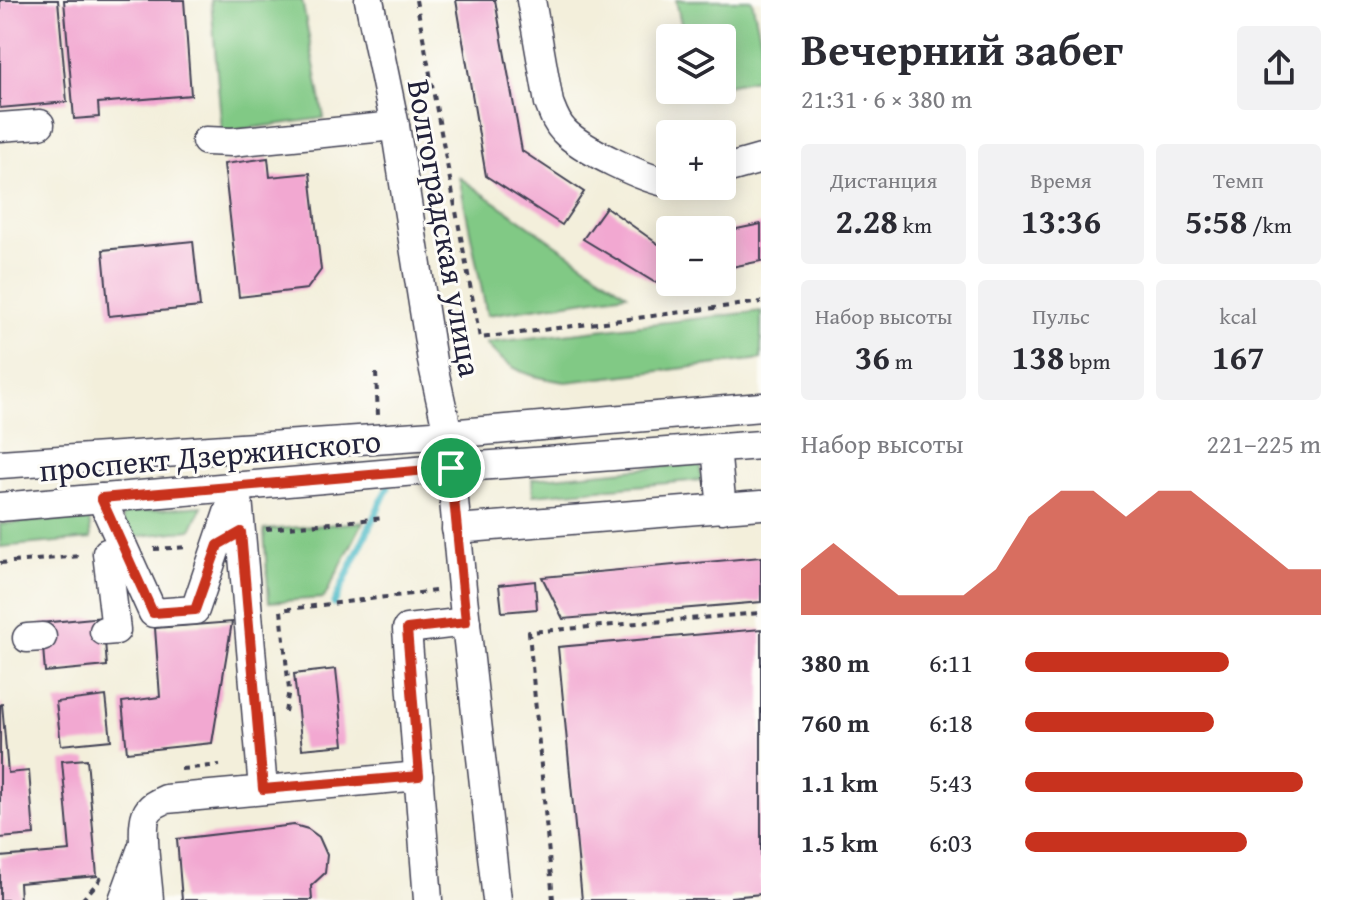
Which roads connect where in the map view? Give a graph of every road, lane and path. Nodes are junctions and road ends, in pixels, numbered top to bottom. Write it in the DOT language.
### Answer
graph roads {
  1 [pos="369,0"];
  2 [pos="416,0"];
  3 [pos="531,0"];
  4 [pos="40,124"];
  5 [pos="395,126"];
  6 [pos="0,127"];
  7 [pos="206,141"];
  8 [pos="761,159"];
  9 [pos="736,166"];
  10 [pos="656,180"];
  11 [pos="761,302"];
  12 [pos="376,373"];
  13 [pos="761,407"];
  14 [pos="379,417"];
  15 [pos="448,434"];
  16 [pos="761,445"];
  17 [pos="716,448"];
  18 [pos="0,464"];
  19 [pos="451,468"];
  20 [pos="237,486"];
  21 [pos="101,498"];
  22 [pos="761,505"];
  23 [pos="0,507"];
  24 [pos="722,509"];
  25 [pos="385,518"];
  26 [pos="456,529"];
  27 [pos="241,532"];
  28 [pos="107,553"];
  29 [pos="761,613"];
  30 [pos="466,622"];
  31 [pos="104,631"];
  32 [pos="419,776"];
  33 [pos="263,789"];
  34 [pos="145,840"];
  35 [pos="123,900"];
  36 [pos="149,900"];
  37 [pos="428,900"];
  38 [pos="497,900"];
  39 [pos="553,900"];
  1 -- 5 [label="street, Волгоградская улица"];
  2 -- 11 [label="path"];
  3 -- 10 [label="street"];
  4 -- 6 [label="street"];
  5 -- 7 [label="street"];
  5 -- 15 [label="street, Волгоградская улица"];
  8 -- 9 [label="street"];
  12 -- 14 [label="path"];
  13 -- 15 [label="street, проспект Дзержинского"];
  15 -- 18 [label="street, проспект Дзержинского"];
  15 -- 19 [label="street, Волгоградская улица"];
  16 -- 17 [label="street, проспект Дзержинского"];
  17 -- 19 [label="street, проспект Дзержинского"];
  17 -- 24 [label="street"];
  19 -- 20 [label="street, проспект Дзержинского"];
  19 -- 26 [label="street, Волгоградская улица"];
  20 -- 21 [label="street, проспект Дзержинского"];
  20 -- 21 [label="street"];
  20 -- 27 [label="street"];
  21 -- 23 [label="street, проспект Дзержинского"];
  22 -- 24 [label="street"];
  24 -- 26 [label="street"];
  25 -- 27 [label="path"];
  26 -- 30 [label="street, Волгоградская улица"];
  27 -- 33 [label="street"];
  28 -- 31 [label="street"];
  29 -- 39 [label="path"];
  30 -- 32 [label="street"];
  30 -- 38 [label="street, Волгоградская улица"];
  32 -- 33 [label="street"];
  32 -- 37 [label="street"];
  33 -- 34 [label="street"];
  34 -- 35 [label="street"];
  34 -- 36 [label="street"];
}
